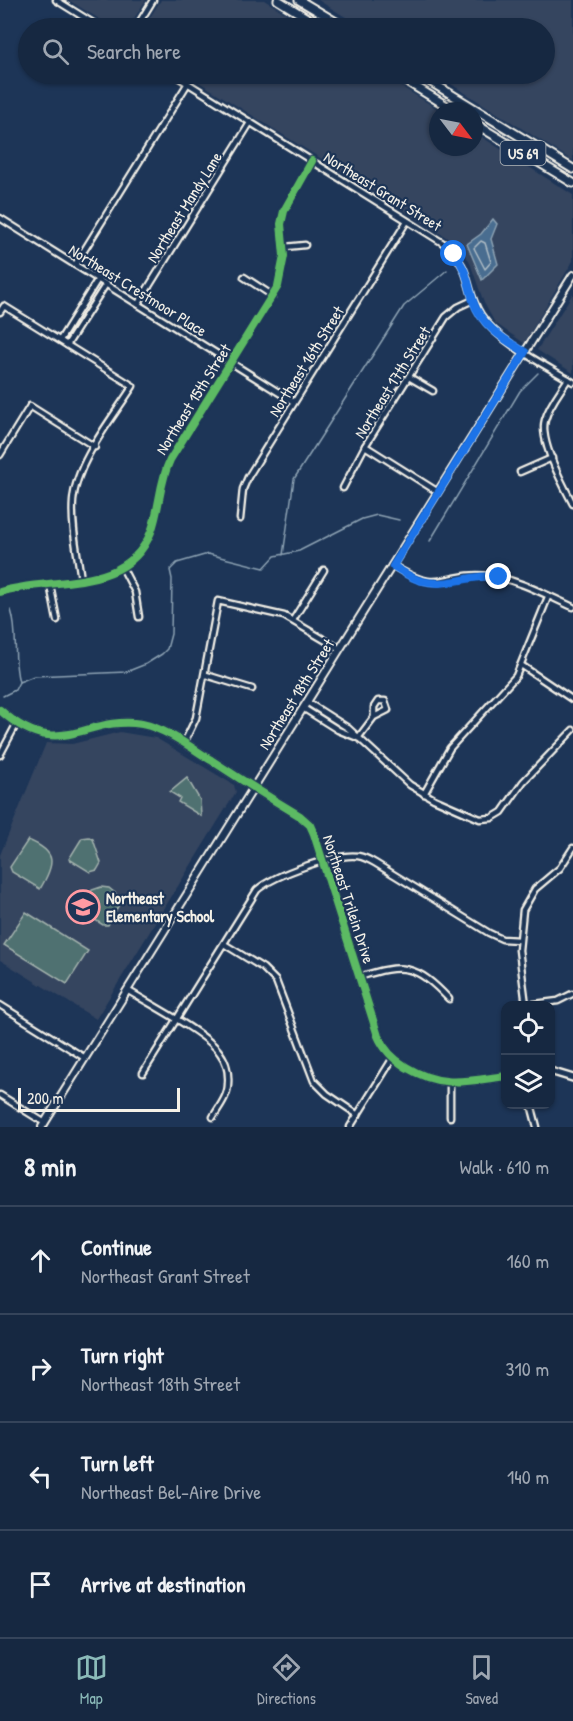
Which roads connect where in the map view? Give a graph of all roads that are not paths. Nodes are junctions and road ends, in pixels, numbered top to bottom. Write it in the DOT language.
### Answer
graph roads {
  1 [pos="56,0"];
  2 [pos="153,0"];
  3 [pos="278,0"];
  4 [pos="299,0"];
  5 [pos="85,18"];
  6 [pos="141,18"];
  7 [pos="307,18"];
  8 [pos="329,18"];
  9 [pos="187,84"];
  10 [pos="190,84"];
  11 [pos="411,84"];
  12 [pos="434,84"];
  13 [pos="440,102"];
  14 [pos="250,123"];
  15 [pos="483,128"];
  16 [pos="312,161"];
  17 [pos="573,169"];
  18 [pos="573,183"];
  19 [pos="0,218"];
  20 [pos="407,221"];
  21 [pos="305,245"];
  22 [pos="285,247"];
  23 [pos="75,265"];
  24 [pos="573,275"];
  25 [pos="244,277"];
  26 [pos="98,279"];
  27 [pos="106,284"];
  28 [pos="273,296"];
  29 [pos="473,300"];
  30 [pos="138,304"];
  31 [pos="0,312"];
  32 [pos="60,340"];
  33 [pos="67,345"];
  34 [pos="525,352"];
  35 [pos="231,363"];
  36 [pos="409,377"];
  37 [pos="568,379"];
  38 [pos="573,382"];
  39 [pos="433,391"];
  40 [pos="294,402"];
  41 [pos="365,446"];
  42 [pos="95,447"];
  43 [pos="0,455"];
  44 [pos="552,458"];
  45 [pos="520,472"];
  46 [pos="343,488"];
  47 [pos="438,492"];
  48 [pos="573,504"];
  49 [pos="240,519"];
  50 [pos="393,566"];
  51 [pos="122,567"];
  52 [pos="324,570"];
  53 [pos="81,580"];
  54 [pos="50,584"];
  55 [pos="0,592"];
  56 [pos="548,597"];
  57 [pos="573,607"];
  58 [pos="139,617"];
  59 [pos="57,620"];
  60 [pos="293,620"];
  61 [pos="340,649"];
  62 [pos="521,665"];
  63 [pos="206,675"];
  64 [pos="252,689"];
  65 [pos="573,700"];
  66 [pos="307,702"];
  67 [pos="303,708"];
  68 [pos="0,710"];
  69 [pos="374,717"];
  70 [pos="17,723"];
  71 [pos="573,730"];
  72 [pos="358,738"];
  73 [pos="184,743"];
  74 [pos="0,755"];
  75 [pos="254,787"];
  76 [pos="424,794"];
  77 [pos="573,848"];
  78 [pos="321,863"];
  79 [pos="519,940"];
  80 [pos="224,944"];
  81 [pos="359,977"];
  82 [pos="127,990"];
  83 [pos="572,994"];
  84 [pos="449,999"];
  85 [pos="526,1001"];
  86 [pos="555,1001"];
  87 [pos="0,1005"];
  88 [pos="176,1020"];
  89 [pos="85,1058"];
  90 [pos="393,1058"];
  91 [pos="143,1073"];
  92 [pos="555,1073"];
  93 [pos="501,1077"];
  94 [pos="573,1078"];
  95 [pos="450,1083"];
  96 [pos="0,1095"];
  97 [pos="532,1109"];
  98 [pos="358,1114"];
  99 [pos="450,1117"];
  100 [pos="213,1118"];
  101 [pos="43,1125"];
  102 [pos="350,1127"];
  103 [pos="537,1127"];
  1 -- 5 [label="street"];
  2 -- 6 [label="street"];
  3 -- 7 [label="main road"];
  4 -- 8 [label="main road"];
  9 -- 23 [label="street"];
  10 -- 14 [label="street, Northeast Grant Street"];
  11 -- 13 [label="main road"];
  12 -- 17 [label="main road, US 69"];
  14 -- 16 [label="street, Northeast Grant Street"];
  14 -- 30 [label="street, Northeast Mandy Lane"];
  15 -- 18 [label="main road, US 69"];
  16 -- 20 [label="street, Northeast Grant Street"];
  16 -- 22 [label="street, Northeast 15th Street"];
  19 -- 23 [label="street, Northeast Crestmoor Place"];
  20 -- 29 [label="street, Northeast Grant Street"];
  20 -- 40 [label="street, Northeast 16th Street"];
  21 -- 22 [label="street"];
  22 -- 28 [label="street, Northeast 15th Street"];
  23 -- 26 [label="street, Northeast Crestmoor Place"];
  24 -- 34 [label="main road, Northeast 18th Street"];
  25 -- 28 [label="street"];
  26 -- 27 [label="street, Northeast Crestmoor Place"];
  26 -- 32 [label="street"];
  27 -- 30 [label="street, Northeast Crestmoor Place"];
  27 -- 33 [label="street"];
  28 -- 35 [label="street, Northeast 15th Street"];
  29 -- 34 [label="street, Northeast Grant Street"];
  29 -- 36 [label="street, Northeast 17th Street"];
  30 -- 35 [label="street, Northeast Crestmoor Place"];
  31 -- 32 [label="street"];
  32 -- 33 [label="street"];
  33 -- 42 [label="street"];
  34 -- 37 [label="street, Northeast Grant Street"];
  34 -- 47 [label="main road, Northeast 18th Street"];
  35 -- 40 [label="street, Northeast Crestmoor Place"];
  35 -- 51 [label="street, Northeast 15th Street"];
  36 -- 39 [label="street"];
  36 -- 41 [label="street, Northeast 17th Street"];
  37 -- 38 [label="street, Northeast Grant Street"];
  37 -- 44 [label="street"];
  40 -- 49 [label="street, Northeast 16th Street"];
  41 -- 46 [label="street, Northeast 17th Street"];
  41 -- 47 [label="street"];
  42 -- 43 [label="street"];
  42 -- 53 [label="street"];
  44 -- 45 [label="street"];
  44 -- 48 [label="street"];
  47 -- 50 [label="main road, Northeast 18th Street"];
  50 -- 56 [label="street"];
  50 -- 61 [label="main road, Northeast 18th Street"];
  51 -- 53 [label="street, Northeast 15th Street"];
  51 -- 58 [label="street"];
  52 -- 60 [label="street"];
  53 -- 54 [label="street, Northeast 15th Street"];
  54 -- 55 [label="street, Northeast 15th Street"];
  54 -- 59 [label="street"];
  56 -- 57 [label="street"];
  56 -- 62 [label="street"];
  60 -- 61 [label="street"];
  60 -- 63 [label="street"];
  61 -- 66 [label="main road, Northeast 18th Street"];
  62 -- 65 [label="street"];
  62 -- 76 [label="street"];
  63 -- 64 [label="street"];
  63 -- 73 [label="street"];
  66 -- 67 [label="main road, Northeast 18th Street"];
  66 -- 72 [label="street"];
  67 -- 72 [label="street"];
  67 -- 75 [label="main road, Northeast 18th Street"];
  68 -- 70 [label="street, Northeast Trilein Drive"];
  69 -- 72 [label="street"];
  70 -- 73 [label="street, Northeast Trilein Drive"];
  70 -- 74 [label="street"];
  71 -- 76 [label="street"];
  72 -- 76 [label="street"];
  73 -- 75 [label="street, Northeast Trilein Drive"];
  75 -- 78 [label="street, Northeast Trilein Drive"];
  75 -- 82 [label="main road, Northeast 18th Street"];
  77 -- 79 [label="street"];
  78 -- 79 [label="street"];
  78 -- 80 [label="street"];
  78 -- 81 [label="street, Northeast Trilein Drive"];
  79 -- 85 [label="street"];
  80 -- 88 [label="street"];
  80 -- 98 [label="street"];
  81 -- 84 [label="street"];
  81 -- 90 [label="street, Northeast Trilein Drive"];
  82 -- 88 [label="street"];
  82 -- 89 [label="main road, Northeast 18th Street"];
  83 -- 86 [label="street"];
  87 -- 89 [label="street"];
  88 -- 91 [label="street"];
  88 -- 100 [label="street"];
  89 -- 101 [label="main road, Northeast 18th Street"];
  90 -- 95 [label="street, Northeast Trilein Drive"];
  90 -- 98 [label="street"];
  92 -- 94 [label="street"];
  93 -- 95 [label="street, Northeast Trilein Drive"];
  95 -- 99 [label="street"];
  96 -- 101 [label="street"];
  97 -- 103 [label="street"];
  98 -- 102 [label="street"];
}
